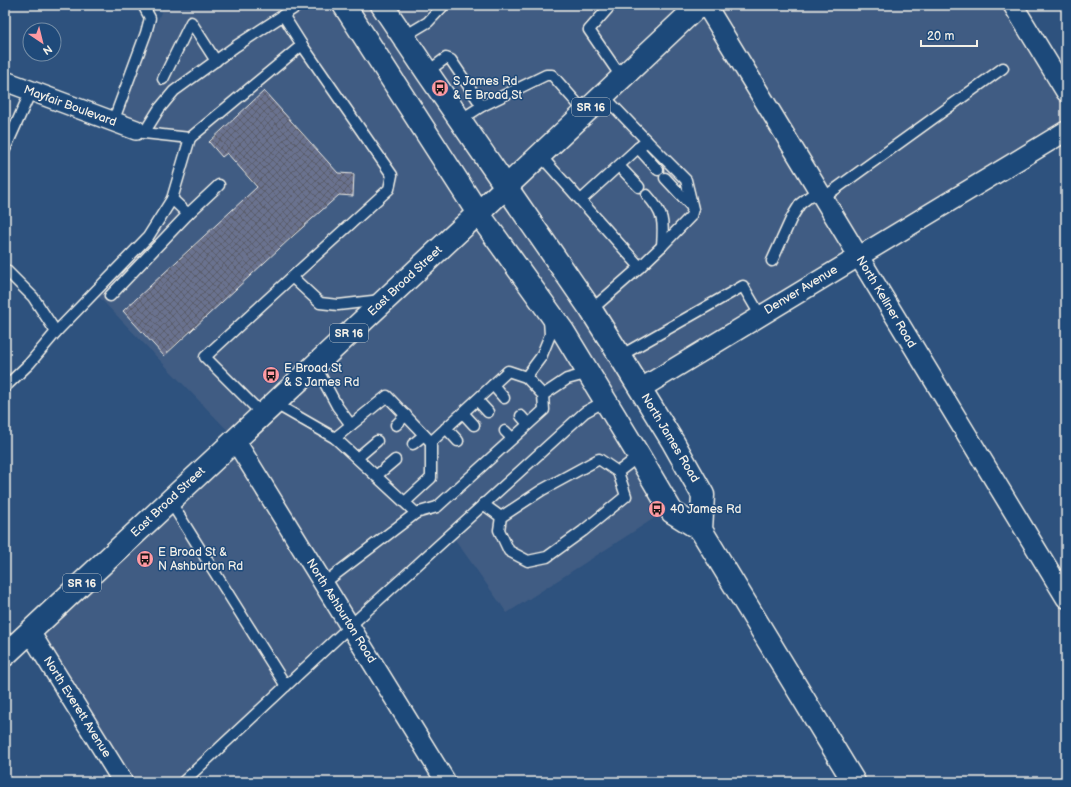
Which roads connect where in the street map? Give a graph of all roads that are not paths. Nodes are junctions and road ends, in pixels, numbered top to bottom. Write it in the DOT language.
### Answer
graph roads {
  1 [pos="143,5"];
  2 [pos="299,5"];
  3 [pos="344,5"];
  4 [pos="382,5"];
  5 [pos="444,5"];
  6 [pos="611,5"];
  7 [pos="698,5"];
  8 [pos="706,5"];
  9 [pos="1013,5"];
  10 [pos="283,15"];
  11 [pos="403,37"];
  12 [pos="302,45"];
  13 [pos="216,61"];
  14 [pos="1003,68"];
  15 [pos="427,72"];
  16 [pos="622,78"];
  17 [pos="163,79"];
  18 [pos="5,82"];
  19 [pos="31,91"];
  20 [pos="1066,92"];
  21 [pos="603,95"];
  22 [pos="482,106"];
  23 [pos="585,112"];
  24 [pos="460,120"];
  25 [pos="113,122"];
  26 [pos="140,131"];
  27 [pos="1066,131"];
  28 [pos="190,138"];
  29 [pos="647,141"];
  30 [pos="638,148"];
  31 [pos="5,149"];
  32 [pos="540,155"];
  33 [pos="619,166"];
  34 [pos="219,184"];
  35 [pos="506,187"];
  36 [pos="820,194"];
  37 [pos="172,199"];
  38 [pos="581,200"];
  39 [pos="693,209"];
  40 [pos="478,213"];
  41 [pos="188,214"];
  42 [pos="662,246"];
  43 [pos="858,256"];
  44 [pos="772,261"];
  45 [pos="640,267"];
  46 [pos="5,269"];
  47 [pos="292,277"];
  48 [pos="110,296"];
  49 [pos="384,300"];
  50 [pos="591,310"];
  51 [pos="548,311"];
  52 [pos="760,315"];
  53 [pos="56,332"];
  54 [pos="620,356"];
  55 [pos="314,365"];
  56 [pos="526,377"];
  57 [pos="591,377"];
  58 [pos="493,385"];
  59 [pos="5,387"];
  60 [pos="640,389"];
  61 [pos="543,396"];
  62 [pos="504,398"];
  63 [pos="477,400"];
  64 [pos="605,401"];
  65 [pos="268,409"];
  66 [pos="488,412"];
  67 [pos="463,413"];
  68 [pos="406,415"];
  69 [pos="351,425"];
  70 [pos="396,425"];
  71 [pos="474,425"];
  72 [pos="446,428"];
  73 [pos="505,430"];
  74 [pos="335,438"];
  75 [pos="427,438"];
  76 [pos="512,438"];
  77 [pos="235,440"];
  78 [pos="377,441"];
  79 [pos="458,441"];
  80 [pos="413,444"];
  81 [pos="640,456"];
  82 [pos="357,458"];
  83 [pos="395,460"];
  84 [pos="618,472"];
  85 [pos="376,476"];
  86 [pos="170,501"];
  87 [pos="404,502"];
  88 [pos="483,504"];
  89 [pos="416,513"];
  90 [pos="502,517"];
  91 [pos="701,530"];
  92 [pos="324,583"];
  93 [pos="1066,598"];
  94 [pos="350,626"];
  95 [pos="30,632"];
  96 [pos="5,655"];
  97 [pos="286,686"];
  98 [pos="123,782"];
  99 [pos="183,782"];
  100 [pos="446,782"];
  101 [pos="854,782"];
  1 -- 25 [label="lane"];
  2 -- 10 [label="lane"];
  3 -- 40 [label="main road"];
  4 -- 11 [label="main road, North James Road"];
  5 -- 11 [label="lane"];
  6 -- 16 [label="lane"];
  7 -- 16 [label="main road, East Broad Street / SR 16"];
  8 -- 36 [label="street, North Kellner Road"];
  9 -- 20 [label="street"];
  10 -- 12 [label="lane"];
  10 -- 13 [label="lane"];
  11 -- 15 [label="main road, North James Road"];
  12 -- 28 [label="lane"];
  12 -- 47 [label="lane"];
  13 -- 17 [label="lane"];
  13 -- 26 [label="lane"];
  14 -- 36 [label="lane"];
  15 -- 22 [label="lane"];
  15 -- 24 [label="main road, North James Road"];
  16 -- 21 [label="main road, East Broad Street / SR 16"];
  18 -- 19 [label="street, Mayfair Boulevard"];
  19 -- 25 [label="street, Mayfair Boulevard"];
  19 -- 31 [label="lane"];
  21 -- 23 [label="main road, East Broad Street / SR 16"];
  21 -- 29 [label="lane"];
  22 -- 23 [label="lane"];
  22 -- 24 [label="lane"];
  23 -- 32 [label="main road, East Broad Street / SR 16"];
  24 -- 35 [label="main road, North James Road"];
  25 -- 26 [label="street, Mayfair Boulevard"];
  26 -- 28 [label="lane"];
  27 -- 43 [label="street, Denver Avenue"];
  28 -- 37 [label="lane"];
  29 -- 30 [label="lane"];
  29 -- 39 [label="lane"];
  30 -- 33 [label="lane"];
  30 -- 39 [label="lane"];
  32 -- 35 [label="main road, East Broad Street / SR 16"];
  32 -- 38 [label="lane"];
  33 -- 38 [label="lane"];
  33 -- 42 [label="lane"];
  34 -- 41 [label="lane"];
  35 -- 40 [label="main road, East Broad Street / SR 16"];
  35 -- 50 [label="main road, North James Road"];
  36 -- 43 [label="street, North Kellner Road"];
  36 -- 44 [label="lane"];
  37 -- 41 [label="lane"];
  37 -- 53 [label="lane"];
  38 -- 45 [label="lane"];
  39 -- 42 [label="lane"];
  40 -- 49 [label="main road, East Broad Street / SR 16"];
  40 -- 51 [label="main road"];
  41 -- 48 [label="lane"];
  42 -- 45 [label="lane"];
  43 -- 52 [label="street, Denver Avenue"];
  43 -- 93 [label="street, North Kellner Road"];
  45 -- 50 [label="lane"];
  46 -- 53 [label="lane"];
  47 -- 49 [label="lane"];
  47 -- 65 [label="lane"];
  49 -- 55 [label="main road, East Broad Street / SR 16"];
  50 -- 54 [label="main road, North James Road"];
  51 -- 56 [label="lane"];
  51 -- 57 [label="main road"];
  52 -- 54 [label="lane"];
  52 -- 60 [label="street, Denver Avenue"];
  53 -- 59 [label="lane"];
  54 -- 60 [label="main road, North James Road"];
  55 -- 65 [label="main road, East Broad Street / SR 16"];
  55 -- 69 [label="lane"];
  56 -- 58 [label="lane"];
  56 -- 61 [label="lane"];
  57 -- 61 [label="lane"];
  57 -- 64 [label="main road"];
  58 -- 62 [label="lane"];
  58 -- 63 [label="lane"];
  60 -- 91 [label="main road, North James Road"];
  61 -- 76 [label="lane"];
  63 -- 66 [label="lane"];
  63 -- 67 [label="lane"];
  64 -- 81 [label="main road"];
  64 -- 88 [label="lane"];
  65 -- 74 [label="lane"];
  65 -- 77 [label="main road, East Broad Street / SR 16"];
  67 -- 71 [label="lane"];
  67 -- 72 [label="lane"];
  68 -- 69 [label="lane"];
  68 -- 70 [label="lane"];
  68 -- 75 [label="lane"];
  69 -- 74 [label="lane"];
  72 -- 75 [label="lane"];
  72 -- 79 [label="lane"];
  73 -- 76 [label="lane"];
  74 -- 82 [label="lane"];
  75 -- 80 [label="lane"];
  75 -- 87 [label="lane"];
  76 -- 89 [label="lane"];
  77 -- 86 [label="main road, East Broad Street / SR 16"];
  77 -- 92 [label="street, North Ashburton Road"];
  78 -- 82 [label="lane"];
  81 -- 84 [label="lane"];
  81 -- 91 [label="main road"];
  82 -- 85 [label="lane"];
  83 -- 85 [label="lane"];
  84 -- 90 [label="lane"];
  84 -- 90 [label="lane"];
  85 -- 87 [label="lane"];
  86 -- 95 [label="main road, East Broad Street / SR 16"];
  86 -- 97 [label="lane"];
  87 -- 89 [label="lane"];
  88 -- 90 [label="lane"];
  88 -- 94 [label="lane"];
  89 -- 92 [label="lane"];
  91 -- 101 [label="main road"];
  92 -- 94 [label="street, North Ashburton Road"];
  94 -- 97 [label="lane"];
  94 -- 100 [label="street, North Ashburton Road"];
  95 -- 96 [label="main road, East Broad Street / SR 16"];
  95 -- 98 [label="street, North Everett Avenue"];
  97 -- 99 [label="lane"];
}
